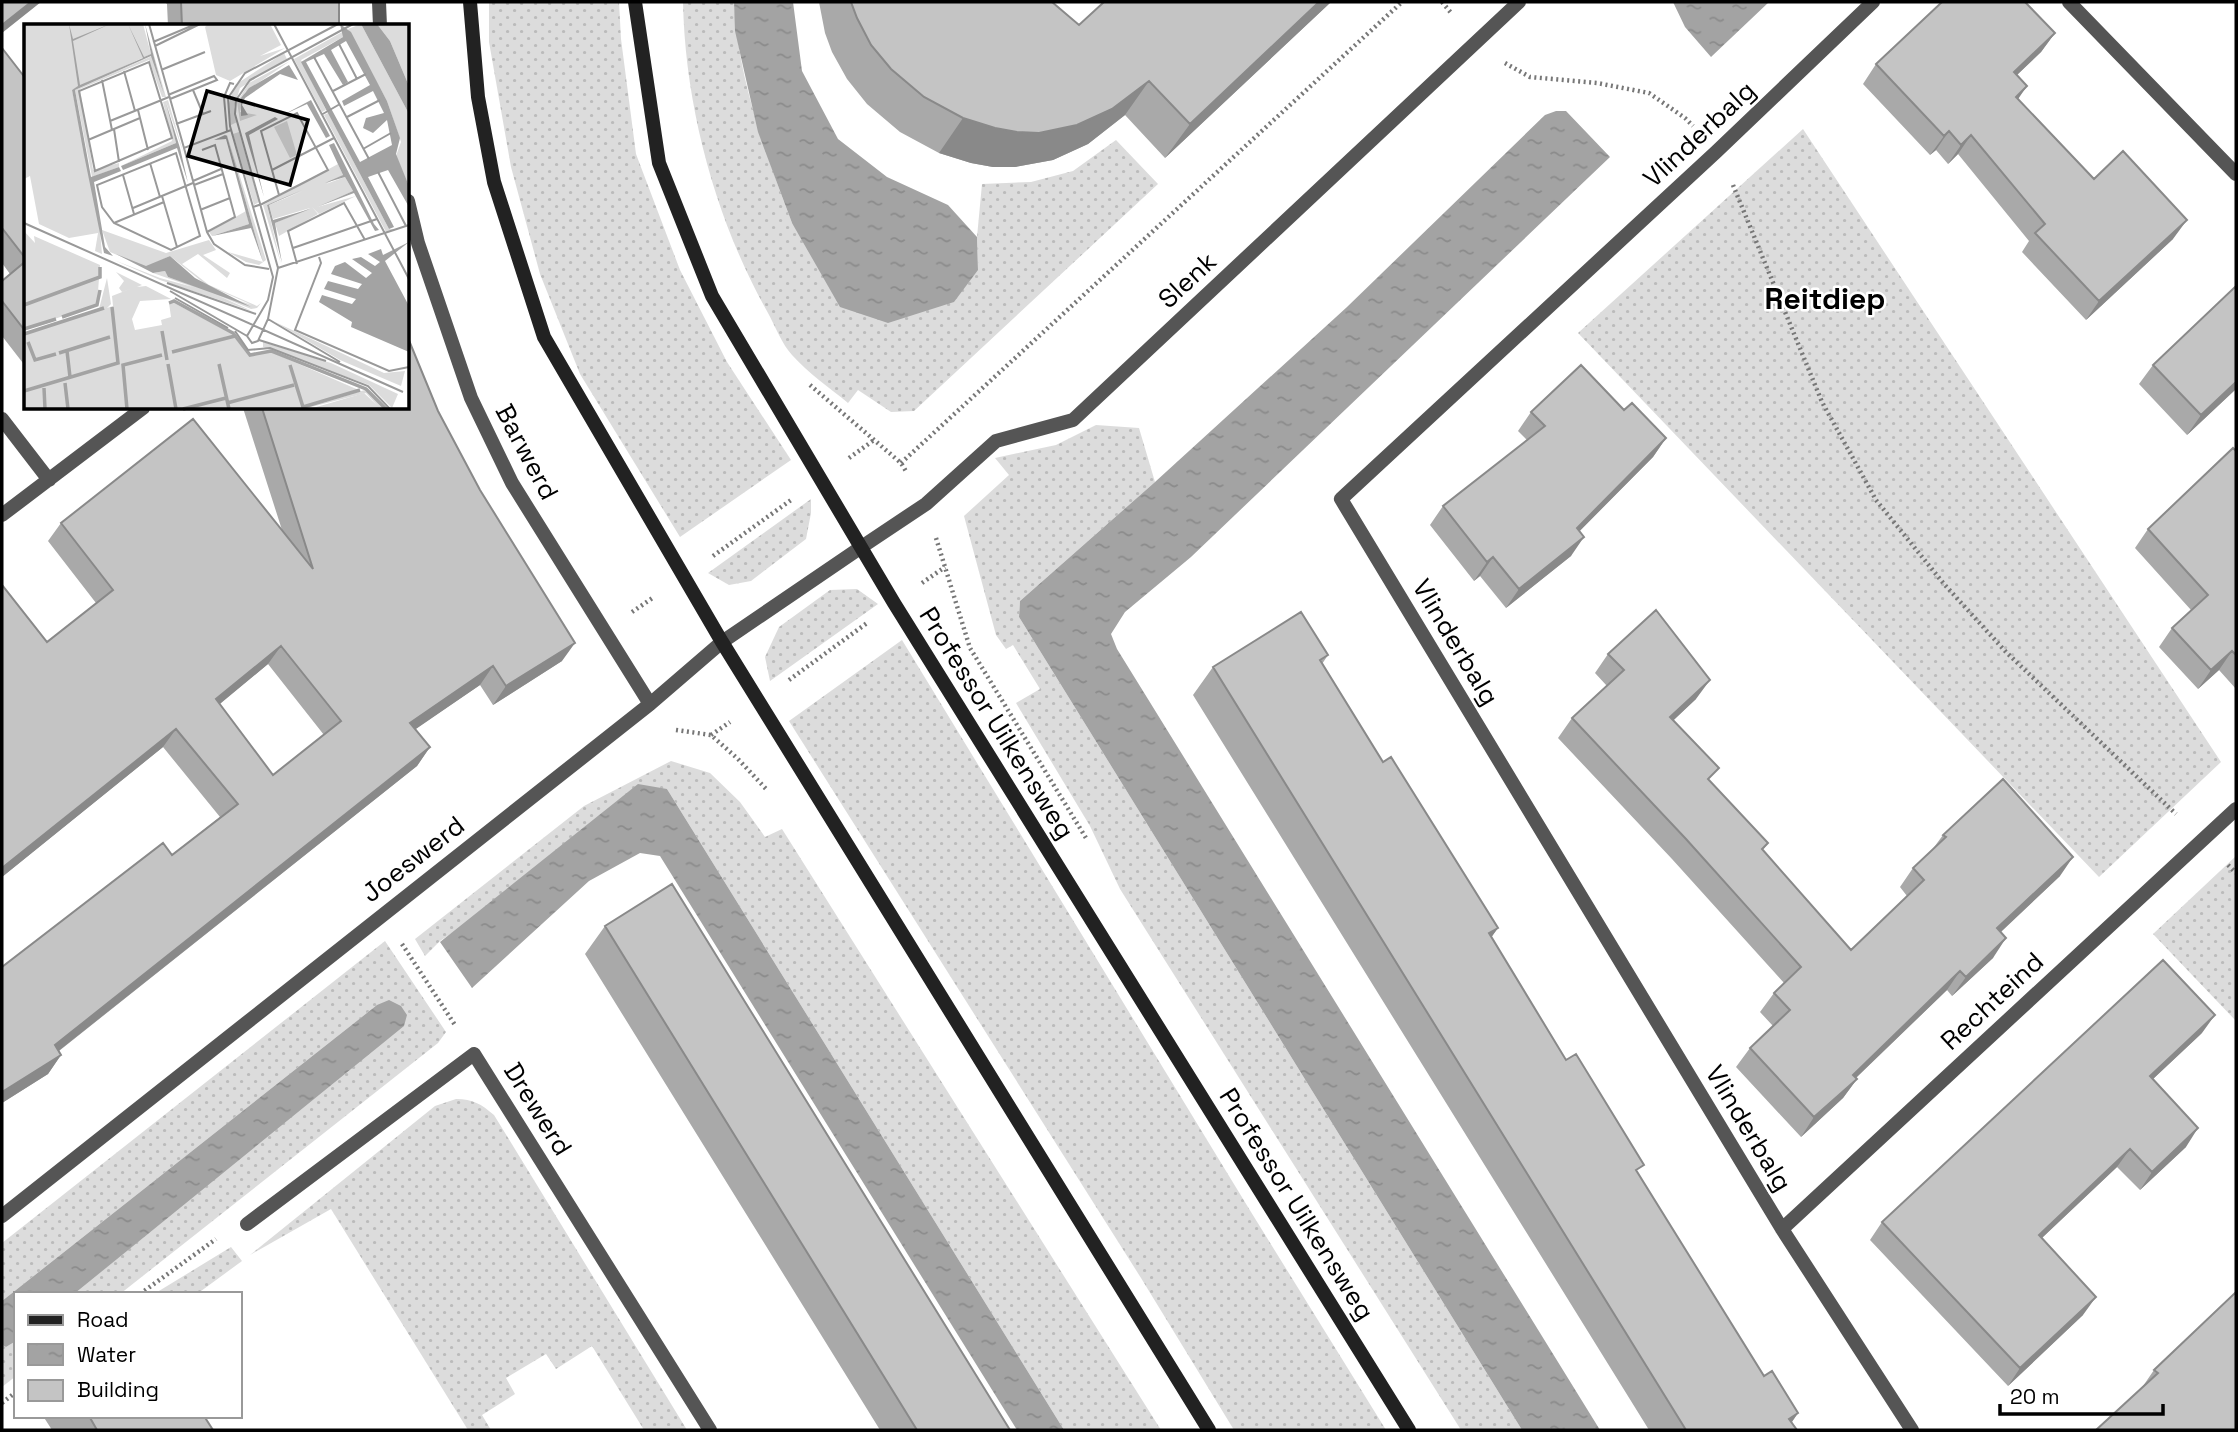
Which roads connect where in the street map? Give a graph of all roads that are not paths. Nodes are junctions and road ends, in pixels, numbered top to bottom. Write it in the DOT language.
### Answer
graph roads {
  1 [pos="379,2"];
  2 [pos="470,2"];
  3 [pos="635,2"];
  4 [pos="1519,2"];
  5 [pos="1873,2"];
  6 [pos="2068,2"];
  7 [pos="380,24"];
  8 [pos="2236,174"];
  9 [pos="410,209"];
  10 [pos="140,410"];
  11 [pos="2,419"];
  12 [pos="49,480"];
  13 [pos="2,515"];
  14 [pos="860,548"];
  15 [pos="722,642"];
  16 [pos="650,704"];
  17 [pos="2236,809"];
  18 [pos="2,1216"];
  19 [pos="247,1224"];
  20 [pos="1782,1229"];
  21 [pos="710,1430"];
  22 [pos="1209,1430"];
  23 [pos="1409,1430"];
  24 [pos="1912,1430"];
  1 -- 7 [label="street"];
  2 -- 15 [label="street"];
  3 -- 14 [label="street, Professor Uilkensweg"];
  4 -- 14 [label="street, Slenk"];
  5 -- 20 [label="street, Vlinderbalg"];
  6 -- 8 [label="street"];
  9 -- 16 [label="street, Barwerd"];
  10 -- 12 [label="street"];
  11 -- 12 [label="street"];
  12 -- 13 [label="street"];
  14 -- 15 [label="street, Joeswerd"];
  14 -- 23 [label="street, Professor Uilkensweg"];
  15 -- 16 [label="street, Joeswerd"];
  15 -- 22 [label="street"];
  16 -- 18 [label="street, Joeswerd"];
  17 -- 20 [label="street, Rechteind"];
  19 -- 21 [label="street, Drewerd"];
  20 -- 24 [label="street, Vlinderbalg"];
}
